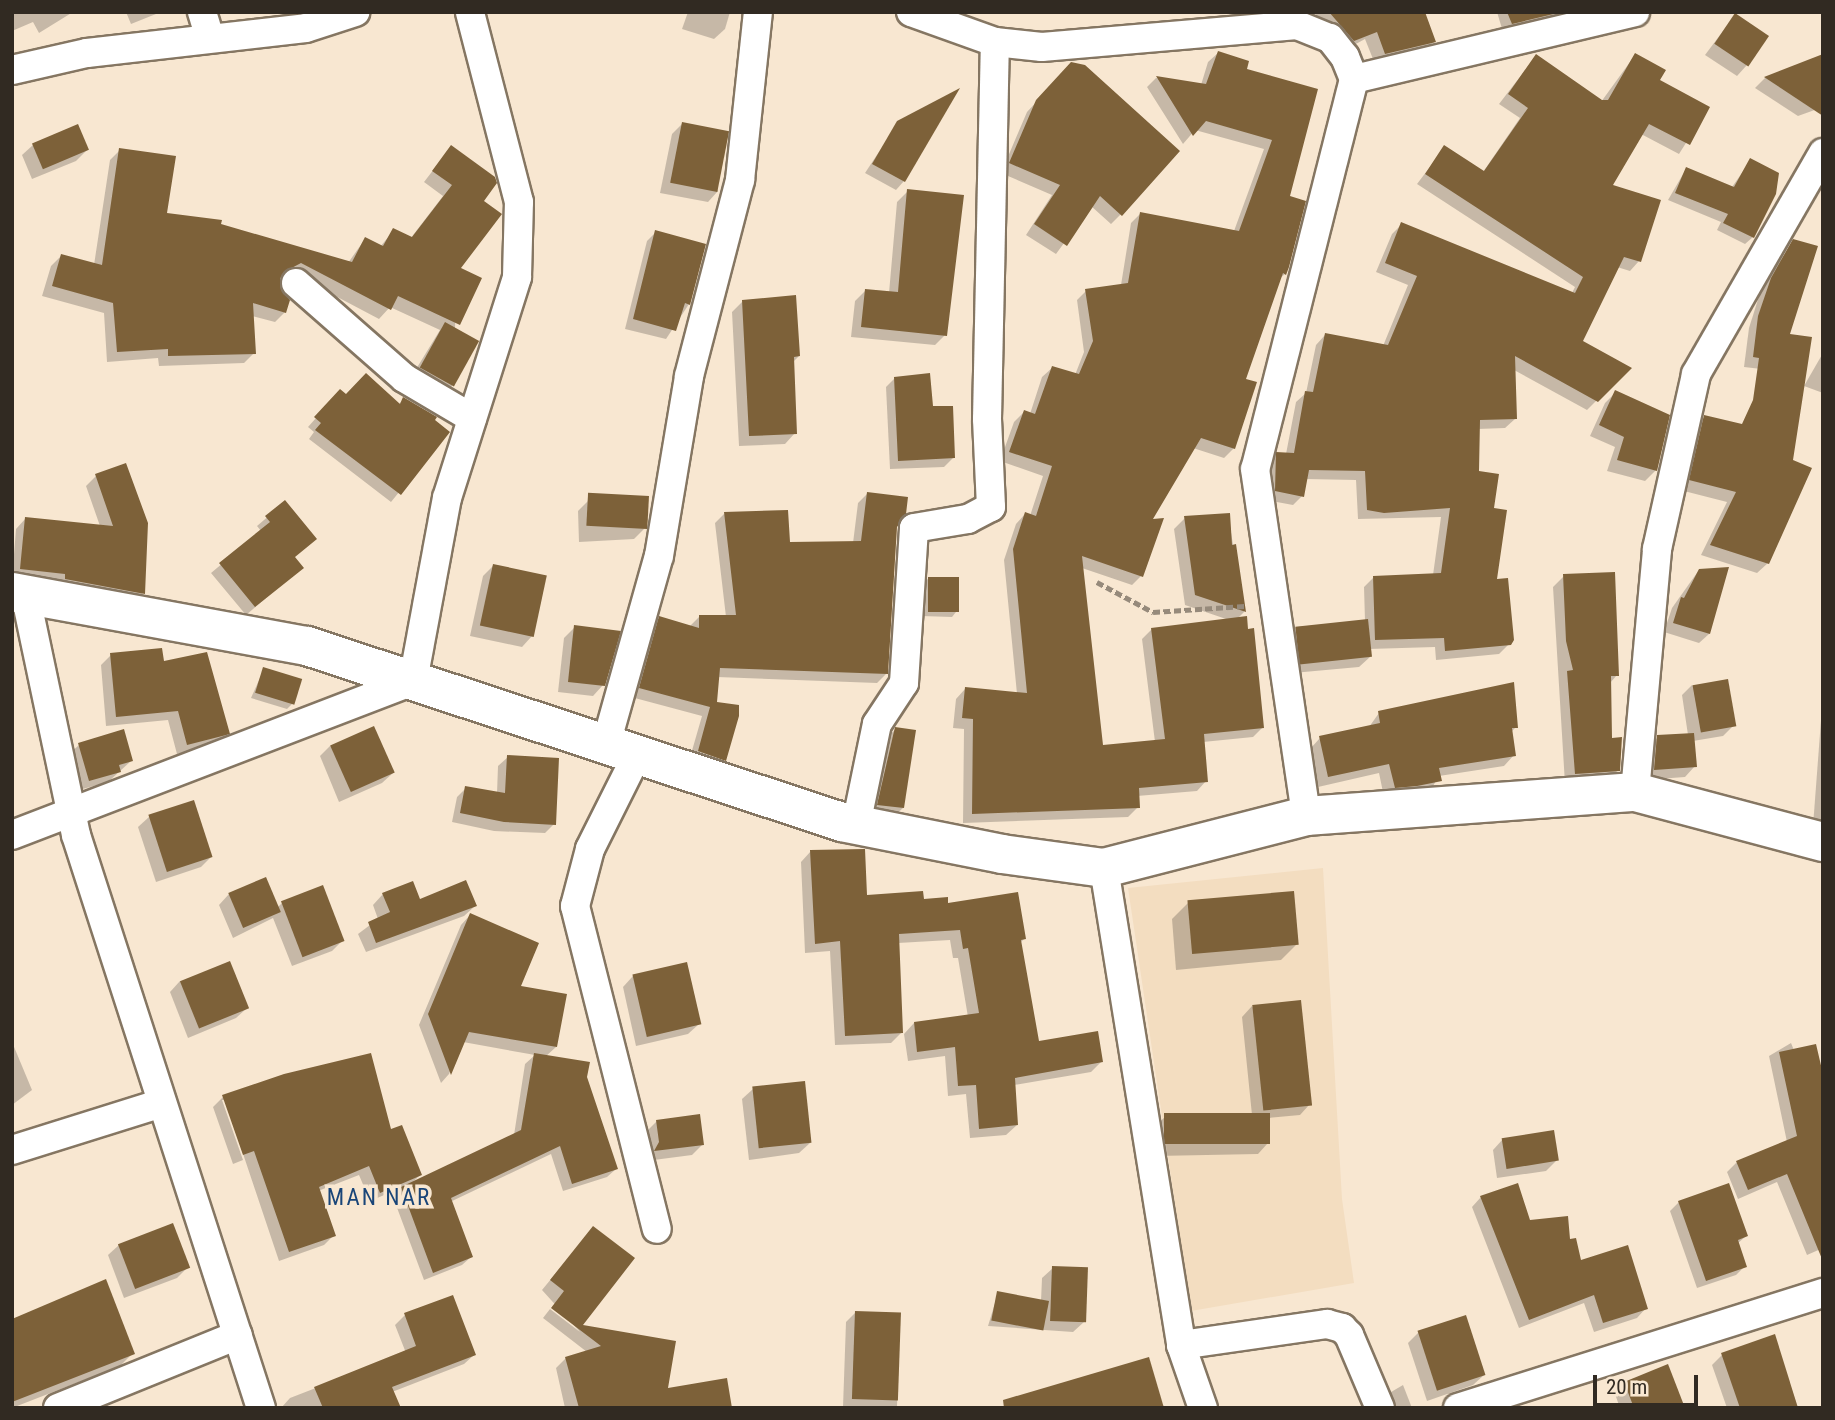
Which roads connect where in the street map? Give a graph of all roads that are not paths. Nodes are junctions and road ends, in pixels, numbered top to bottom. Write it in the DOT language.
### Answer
graph roads {
  1 [pos="355,12"];
  2 [pos="470,12"];
  3 [pos="758,12"];
  4 [pos="911,12"];
  5 [pos="1635,12"];
  6 [pos="206,25"];
  7 [pos="995,42"];
  8 [pos="12,70"];
  9 [pos="1354,79"];
  10 [pos="1823,153"];
  11 [pos="296,283"];
  12 [pos="472,418"];
  13 [pos="18,593"];
  14 [pos="413,681"];
  15 [pos="621,749"];
  16 [pos="1635,792"];
  17 [pos="73,811"];
  18 [pos="1306,816"];
  19 [pos="856,825"];
  20 [pos="12,835"];
  21 [pos="1823,842"];
  22 [pos="1104,868"];
  23 [pos="162,1103"];
  24 [pos="12,1150"];
  25 [pos="657,1229"];
  26 [pos="1823,1293"];
  27 [pos="238,1335"];
  28 [pos="1181,1345"];
  29 [pos="1199,1406"];
  30 [pos="58,1408"];
  31 [pos="261,1408"];
  32 [pos="1380,1408"];
  33 [pos="1458,1408"];
  1 -- 6 [label="street"];
  2 -- 12 [label="street"];
  3 -- 15 [label="street"];
  4 -- 7 [label="street"];
  5 -- 9 [label="street"];
  6 -- 8 [label="street"];
  7 -- 9 [label="street"];
  7 -- 19 [label="street"];
  9 -- 18 [label="street"];
  10 -- 16 [label="street"];
  11 -- 12 [label="street"];
  12 -- 14 [label="street"];
  13 -- 14 [label="street"];
  13 -- 17 [label="street"];
  14 -- 15 [label="street"];
  14 -- 17 [label="street"];
  15 -- 19 [label="street"];
  15 -- 25 [label="street"];
  16 -- 18 [label="street"];
  16 -- 21 [label="street"];
  17 -- 20 [label="street"];
  17 -- 23 [label="street"];
  18 -- 22 [label="street"];
  19 -- 22 [label="street"];
  22 -- 28 [label="street"];
  23 -- 24 [label="street"];
  23 -- 27 [label="street"];
  26 -- 33 [label="street"];
  27 -- 30 [label="street"];
  27 -- 31 [label="street"];
  28 -- 29 [label="street"];
  28 -- 32 [label="street"];
}
